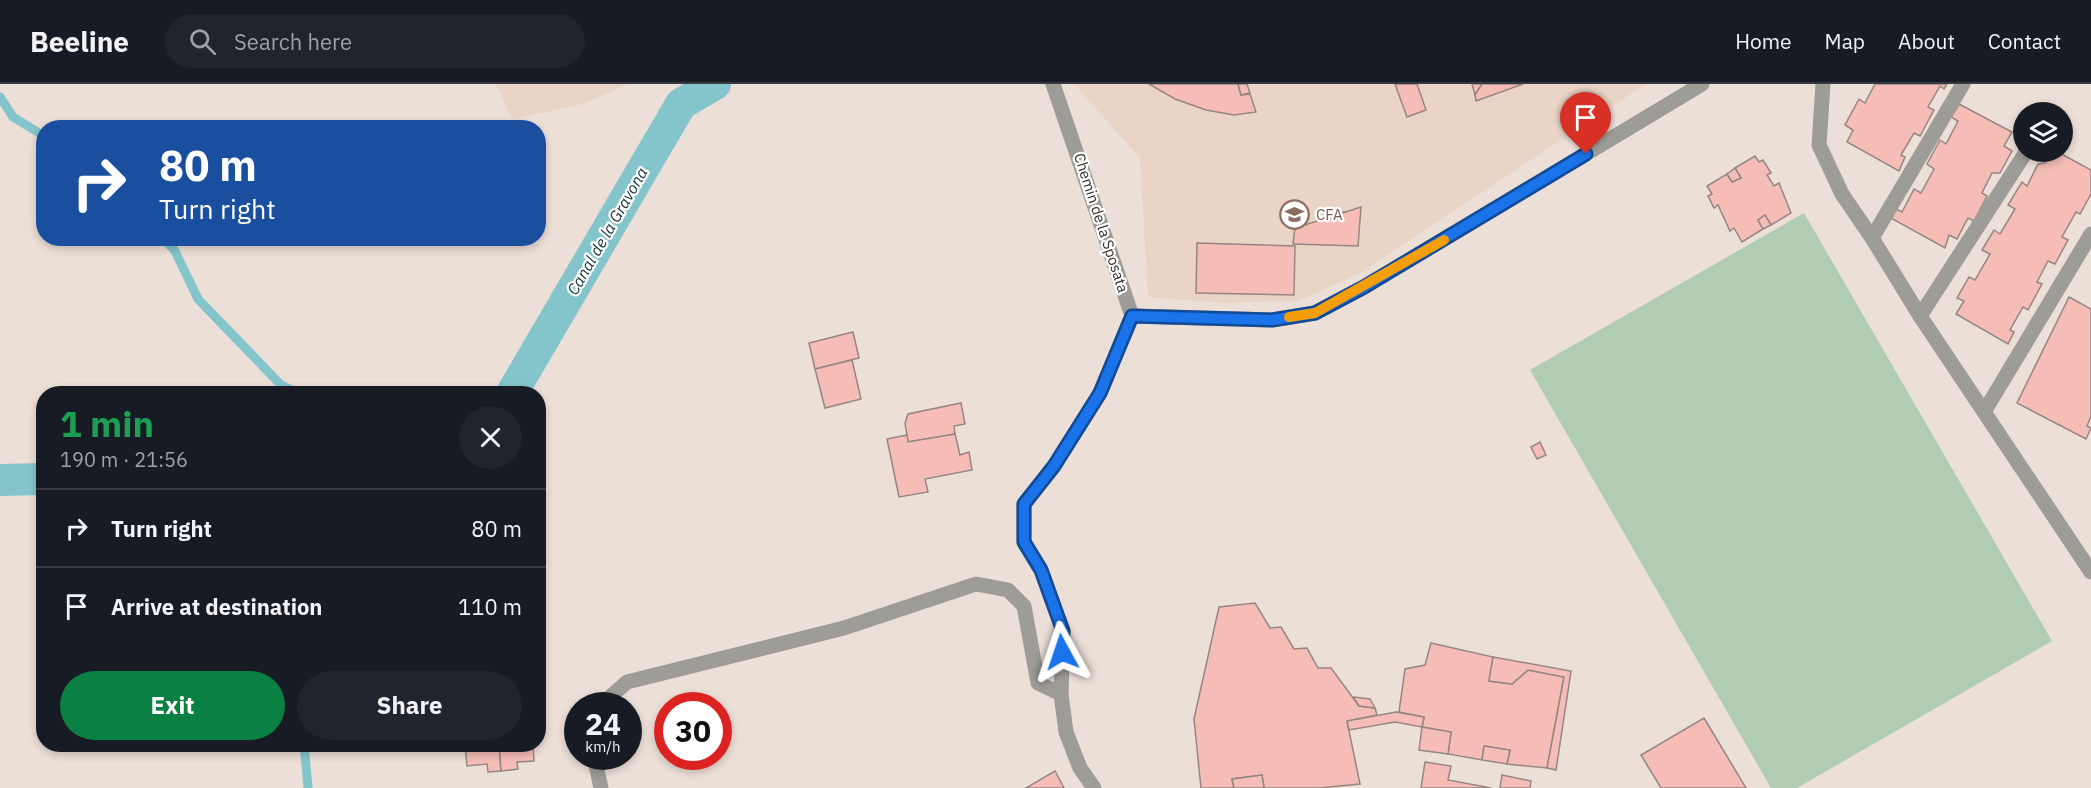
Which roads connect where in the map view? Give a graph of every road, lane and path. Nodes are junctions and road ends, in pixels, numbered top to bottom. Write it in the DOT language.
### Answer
graph roads {
  1 [pos="1053,84"];
  2 [pos="1702,84"];
  3 [pos="1823,84"];
  4 [pos="1963,84"];
  5 [pos="2020,162"];
  6 [pos="2091,234"];
  7 [pos="1872,237"];
  8 [pos="1132,316"];
  9 [pos="1920,316"];
  10 [pos="1984,411"];
  11 [pos="2091,572"];
  12 [pos="616,692"];
  13 [pos="1061,694"];
  14 [pos="597,770"];
  15 [pos="601,788"];
  16 [pos="1094,788"];
  1 -- 8 [label="street, Chemin de la Sposata"];
  2 -- 8 [label="street"];
  3 -- 7 [label="street"];
  4 -- 7 [label="street"];
  5 -- 9 [label="street"];
  6 -- 10 [label="street"];
  7 -- 9 [label="street"];
  8 -- 13 [label="street"];
  9 -- 10 [label="street"];
  10 -- 11 [label="street"];
  12 -- 13 [label="street"];
  13 -- 16 [label="street"];
  14 -- 15 [label="street"];
}
